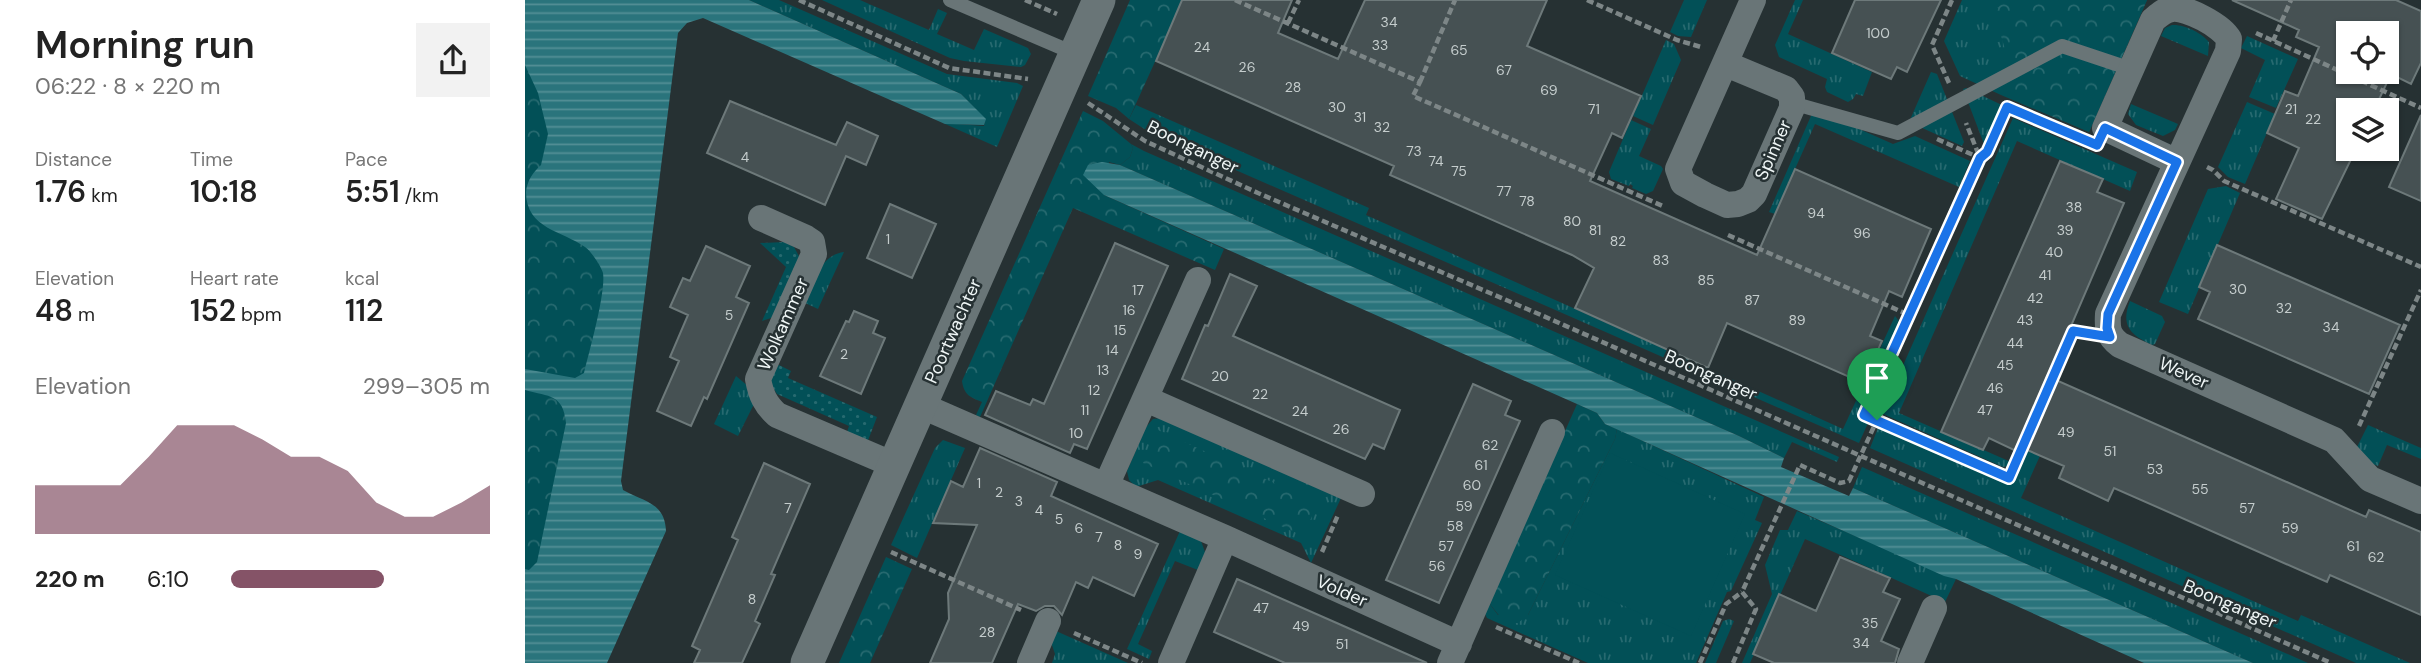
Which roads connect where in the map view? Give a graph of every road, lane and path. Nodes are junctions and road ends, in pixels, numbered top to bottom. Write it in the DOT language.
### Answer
graph roads {
  1 [pos="799,0"];
  2 [pos="950,0"];
  3 [pos="1099,0"];
  4 [pos="1235,0"];
  5 [pos="1299,0"];
  6 [pos="1455,0"];
  7 [pos="1587,0"];
  8 [pos="1753,0"];
  9 [pos="1952,0"];
  10 [pos="2291,0"];
  11 [pos="1288,23"];
  12 [pos="2225,32"];
  13 [pos="2273,41"];
  14 [pos="1076,54"];
  15 [pos="1727,61"];
  16 [pos="2131,69"];
  17 [pos="1946,75"];
  18 [pos="1021,76"];
  19 [pos="1958,80"];
  20 [pos="1420,82"];
  21 [pos="1951,87"];
  22 [pos="1086,102"];
  23 [pos="1792,103"];
  24 [pos="2421,108"];
  25 [pos="1965,122"];
  26 [pos="2105,128"];
  27 [pos="1980,158"];
  28 [pos="2179,158"];
  29 [pos="1668,208"];
  30 [pos="761,218"];
  31 [pos="1723,232"];
  32 [pos="2421,267"];
  33 [pos="1198,280"];
  34 [pos="2421,290"];
  35 [pos="1909,315"];
  36 [pos="2110,337"];
  37 [pos="1146,399"];
  38 [pos="920,405"];
  39 [pos="1877,420"];
  40 [pos="1552,432"];
  41 [pos="2347,454"];
  42 [pos="1860,457"];
  43 [pos="894,465"];
  44 [pos="1106,486"];
  45 [pos="1355,491"];
  46 [pos="2421,501"];
  47 [pos="1225,538"];
  48 [pos="862,539"];
  49 [pos="1317,580"];
  50 [pos="1742,592"];
  51 [pos="1934,608"];
  52 [pos="1471,616"];
  53 [pos="1048,621"];
  54 [pos="1454,654"];
  55 [pos="807,663"];
  56 [pos="1030,663"];
  57 [pos="1142,663"];
  58 [pos="1171,663"];
  59 [pos="1579,663"];
  60 [pos="1700,663"];
  61 [pos="1733,663"];
  62 [pos="1910,663"];
  63 [pos="2331,663"];
  1 -- 18 [label="path"];
  2 -- 14 [label="lane"];
  3 -- 14 [label="street, Poortwachter"];
  4 -- 11 [label="path"];
  5 -- 11 [label="path"];
  6 -- 20 [label="path"];
  7 -- 15 [label="path"];
  8 -- 15 [label="street, Spinner"];
  9 -- 17 [label="path"];
  10 -- 13 [label="path"];
  11 -- 20 [label="path"];
  12 -- 13 [label="path"];
  12 -- 16 [label="street"];
  12 -- 28 [label="street"];
  13 -- 24 [label="path"];
  14 -- 38 [label="street, Poortwachter"];
  15 -- 23 [label="street, Spinner"];
  15 -- 23 [label="street, Spinner"];
  16 -- 23 [label="lane"];
  16 -- 26 [label="street"];
  17 -- 19 [label="path"];
  17 -- 21 [label="path"];
  20 -- 29 [label="path"];
  22 -- 42 [label="path, Boonganger"];
  25 -- 27 [label="path"];
  26 -- 27 [label="path"];
  26 -- 28 [label="street"];
  27 -- 35 [label="path"];
  28 -- 32 [label="path"];
  28 -- 36 [label="street"];
  30 -- 43 [label="street, Wolkammer"];
  31 -- 35 [label="path"];
  33 -- 37 [label="street"];
  34 -- 41 [label="path"];
  35 -- 39 [label="path"];
  36 -- 39 [label="path"];
  36 -- 41 [label="street, Wever"];
  37 -- 44 [label="street"];
  37 -- 45 [label="street"];
  38 -- 43 [label="street, Poortwachter"];
  38 -- 44 [label="street, Volder"];
  39 -- 42 [label="path"];
  40 -- 52 [label="street, Volder"];
  41 -- 46 [label="street, Wever"];
  42 -- 50 [label="path"];
  42 -- 63 [label="path, Boonganger"];
  43 -- 48 [label="street, Poortwachter"];
  44 -- 47 [label="street, Volder"];
  45 -- 49 [label="path"];
  47 -- 49 [label="street, Volder"];
  47 -- 58 [label="street"];
  48 -- 53 [label="path"];
  48 -- 55 [label="street, Poortwachter"];
  49 -- 54 [label="street, Volder"];
  50 -- 60 [label="path"];
  50 -- 61 [label="path"];
  51 -- 62 [label="street"];
  52 -- 54 [label="street, Volder"];
  52 -- 59 [label="path"];
  53 -- 56 [label="street"];
  53 -- 57 [label="path"];
}
